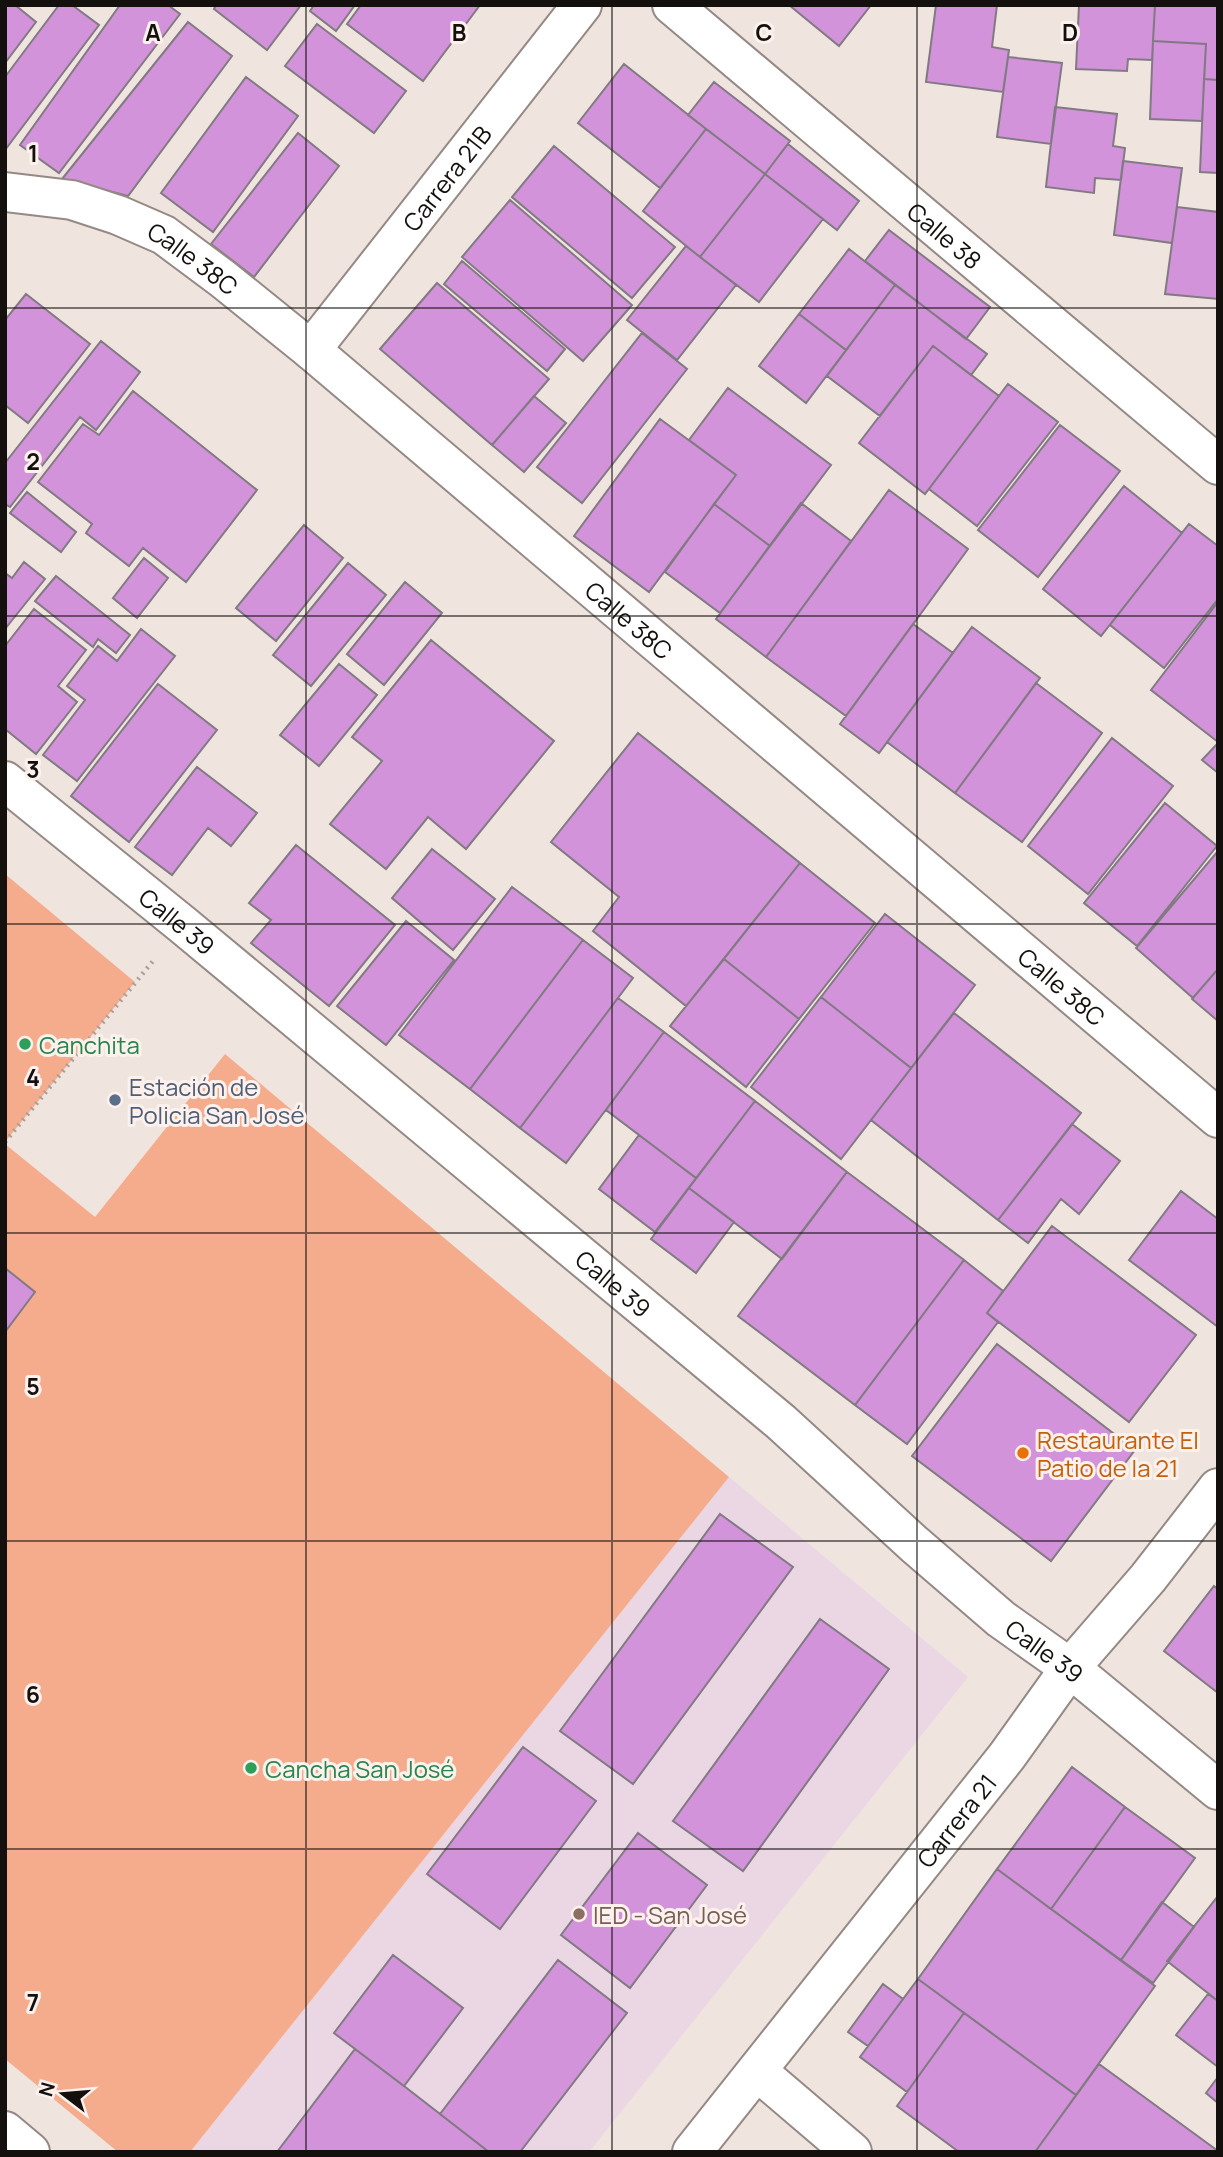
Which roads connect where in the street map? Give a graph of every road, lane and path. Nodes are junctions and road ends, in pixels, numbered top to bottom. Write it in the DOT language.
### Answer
graph roads {
  1 [pos="582,5"];
  2 [pos="672,5"];
  3 [pos="5,192"];
  4 [pos="311,349"];
  5 [pos="1218,465"];
  6 [pos="5,781"];
  7 [pos="183,925"];
  8 [pos="1218,1118"];
  9 [pos="5,1142"];
  10 [pos="1218,1488"];
  11 [pos="1070,1668"];
  12 [pos="1218,1790"];
  13 [pos="757,2071"];
  14 [pos="5,2131"];
  15 [pos="30,2152"];
  16 [pos="692,2152"];
  17 [pos="852,2152"];
  1 -- 4 [label="street, Carrera 21B"];
  2 -- 5 [label="street, Calle 38"];
  3 -- 4 [label="street, Calle 38C"];
  4 -- 8 [label="street, Calle 38C"];
  6 -- 7 [label="street, Calle 39"];
  7 -- 9 [label="path"];
  7 -- 11 [label="street, Calle 39"];
  10 -- 11 [label="street, Carrera 21"];
  11 -- 12 [label="street, Calle 39"];
  11 -- 13 [label="street, Carrera 21"];
  13 -- 16 [label="street, Carrera 21"];
  13 -- 17 [label="street"];
  14 -- 15 [label="street"];
}
